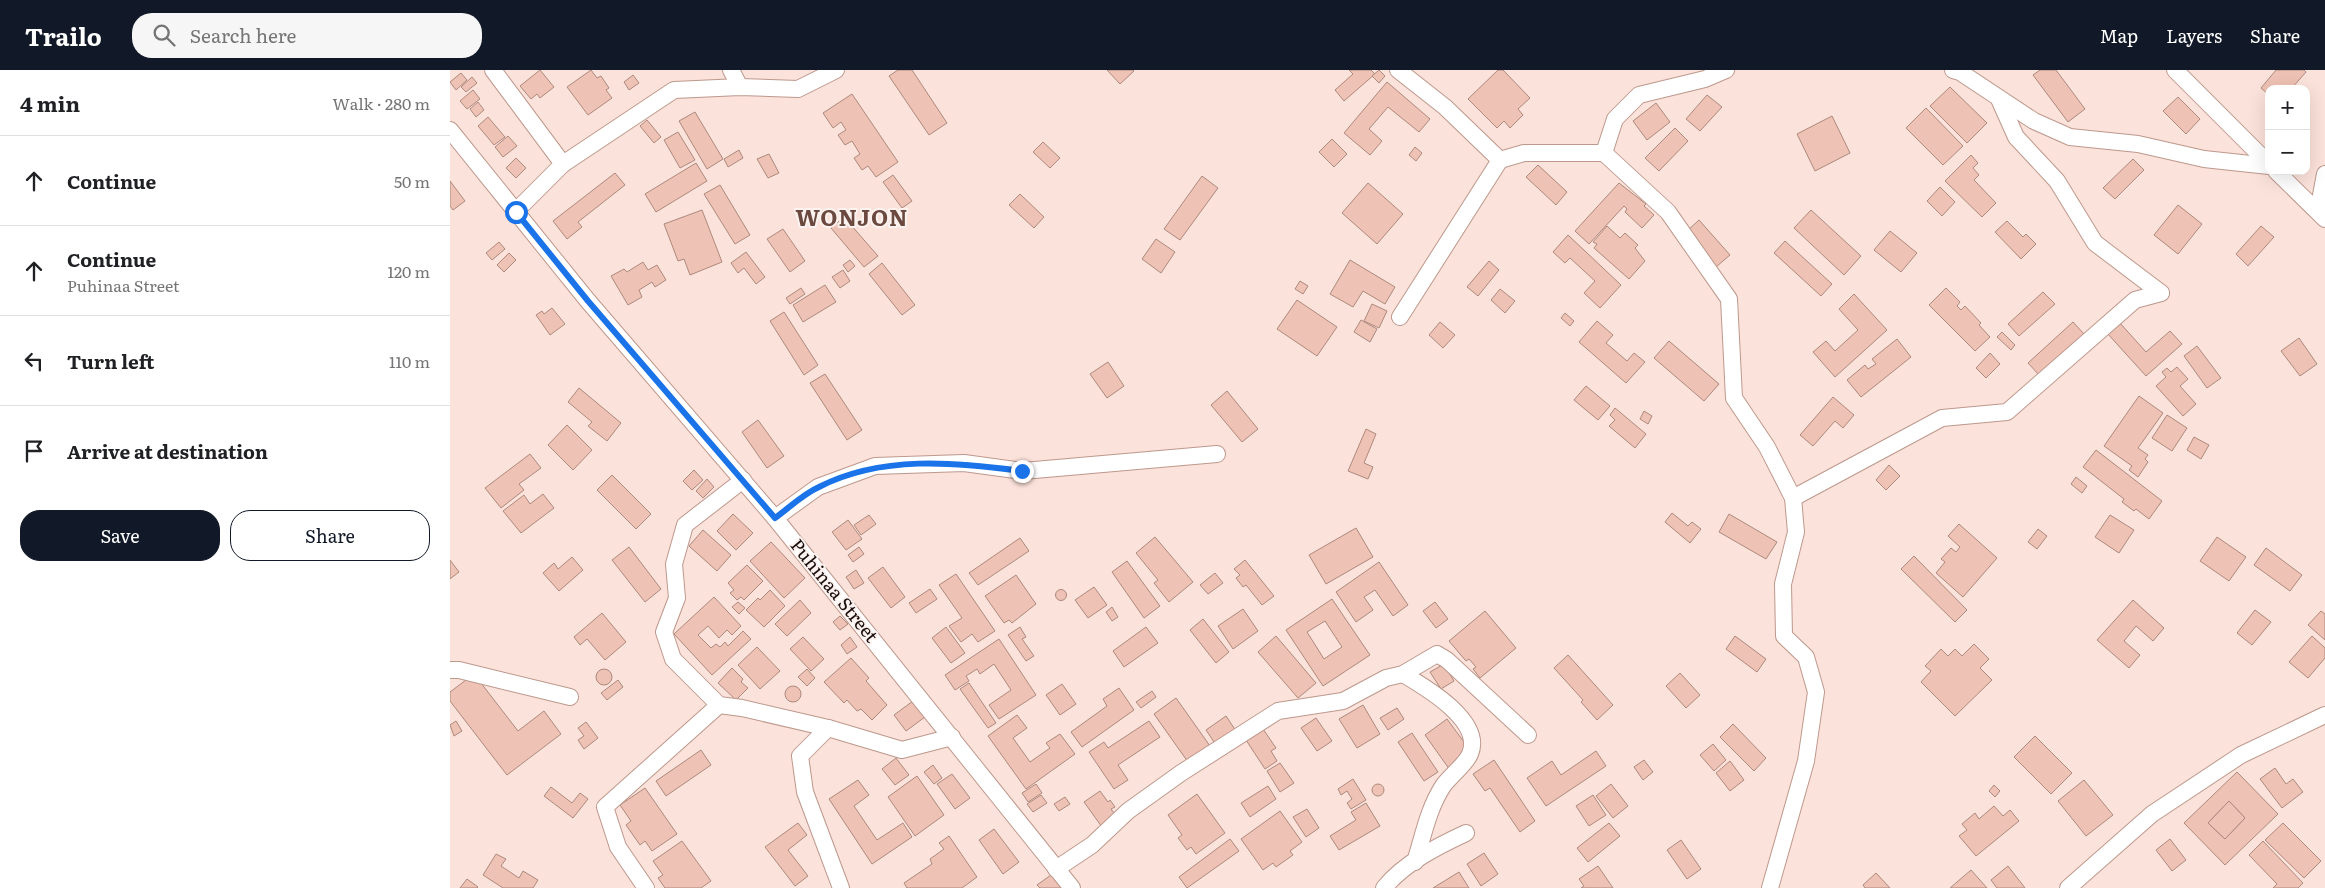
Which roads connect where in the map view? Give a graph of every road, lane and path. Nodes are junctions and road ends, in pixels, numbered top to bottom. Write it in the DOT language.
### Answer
graph roads {
  1 [pos="493,70"];
  2 [pos="731,70"];
  3 [pos="836,70"];
  4 [pos="1398,70"];
  5 [pos="1726,70"];
  6 [pos="1953,70"];
  7 [pos="2175,70"];
  8 [pos="740,87"];
  9 [pos="1998,99"];
  10 [pos="450,130"];
  11 [pos="1604,153"];
  12 [pos="1500,160"];
  13 [pos="2265,161"];
  14 [pos="563,164"];
  15 [pos="2265,165"];
  16 [pos="2325,174"];
  17 [pos="2280,175"];
  18 [pos="516,212"];
  19 [pos="2322,215"];
  20 [pos="1400,317"];
  21 [pos="1217,454"];
  22 [pos="742,480"];
  23 [pos="1793,498"];
  24 [pos="775,518"];
  25 [pos="450,670"];
  26 [pos="1403,674"];
  27 [pos="570,697"];
  28 [pos="719,705"];
  29 [pos="2325,715"];
  30 [pos="828,728"];
  31 [pos="1528,735"];
  32 [pos="952,737"];
  33 [pos="1466,833"];
  34 [pos="1415,862"];
  35 [pos="1056,869"];
  36 [pos="646,888"];
  37 [pos="841,888"];
  38 [pos="1072,888"];
  39 [pos="1384,888"];
  40 [pos="1770,888"];
  41 [pos="2068,888"];
  1 -- 14 [label="street"];
  2 -- 8 [label="street"];
  3 -- 8 [label="street"];
  4 -- 12 [label="street"];
  5 -- 11 [label="street"];
  6 -- 9 [label="street"];
  7 -- 13 [label="street"];
  8 -- 14 [label="street"];
  9 -- 15 [label="street"];
  9 -- 23 [label="street"];
  10 -- 18 [label="street, Puhinaa Street"];
  11 -- 12 [label="street"];
  11 -- 23 [label="street"];
  12 -- 20 [label="street"];
  14 -- 18 [label="street"];
  16 -- 19 [label="street"];
  17 -- 19 [label="street"];
  18 -- 22 [label="street, Puhinaa Street"];
  21 -- 24 [label="street"];
  22 -- 24 [label="street, Puhinaa Street"];
  22 -- 28 [label="street"];
  23 -- 40 [label="street"];
  24 -- 32 [label="street, Puhinaa Street"];
  25 -- 27 [label="street"];
  26 -- 31 [label="street"];
  26 -- 34 [label="street"];
  26 -- 35 [label="street"];
  28 -- 30 [label="street"];
  28 -- 36 [label="street"];
  29 -- 41 [label="street"];
  30 -- 32 [label="street"];
  30 -- 37 [label="street"];
  32 -- 35 [label="street, Puhinaa Street"];
  33 -- 34 [label="street"];
  34 -- 39 [label="street"];
  35 -- 38 [label="street, Puhinaa Street"];
}
